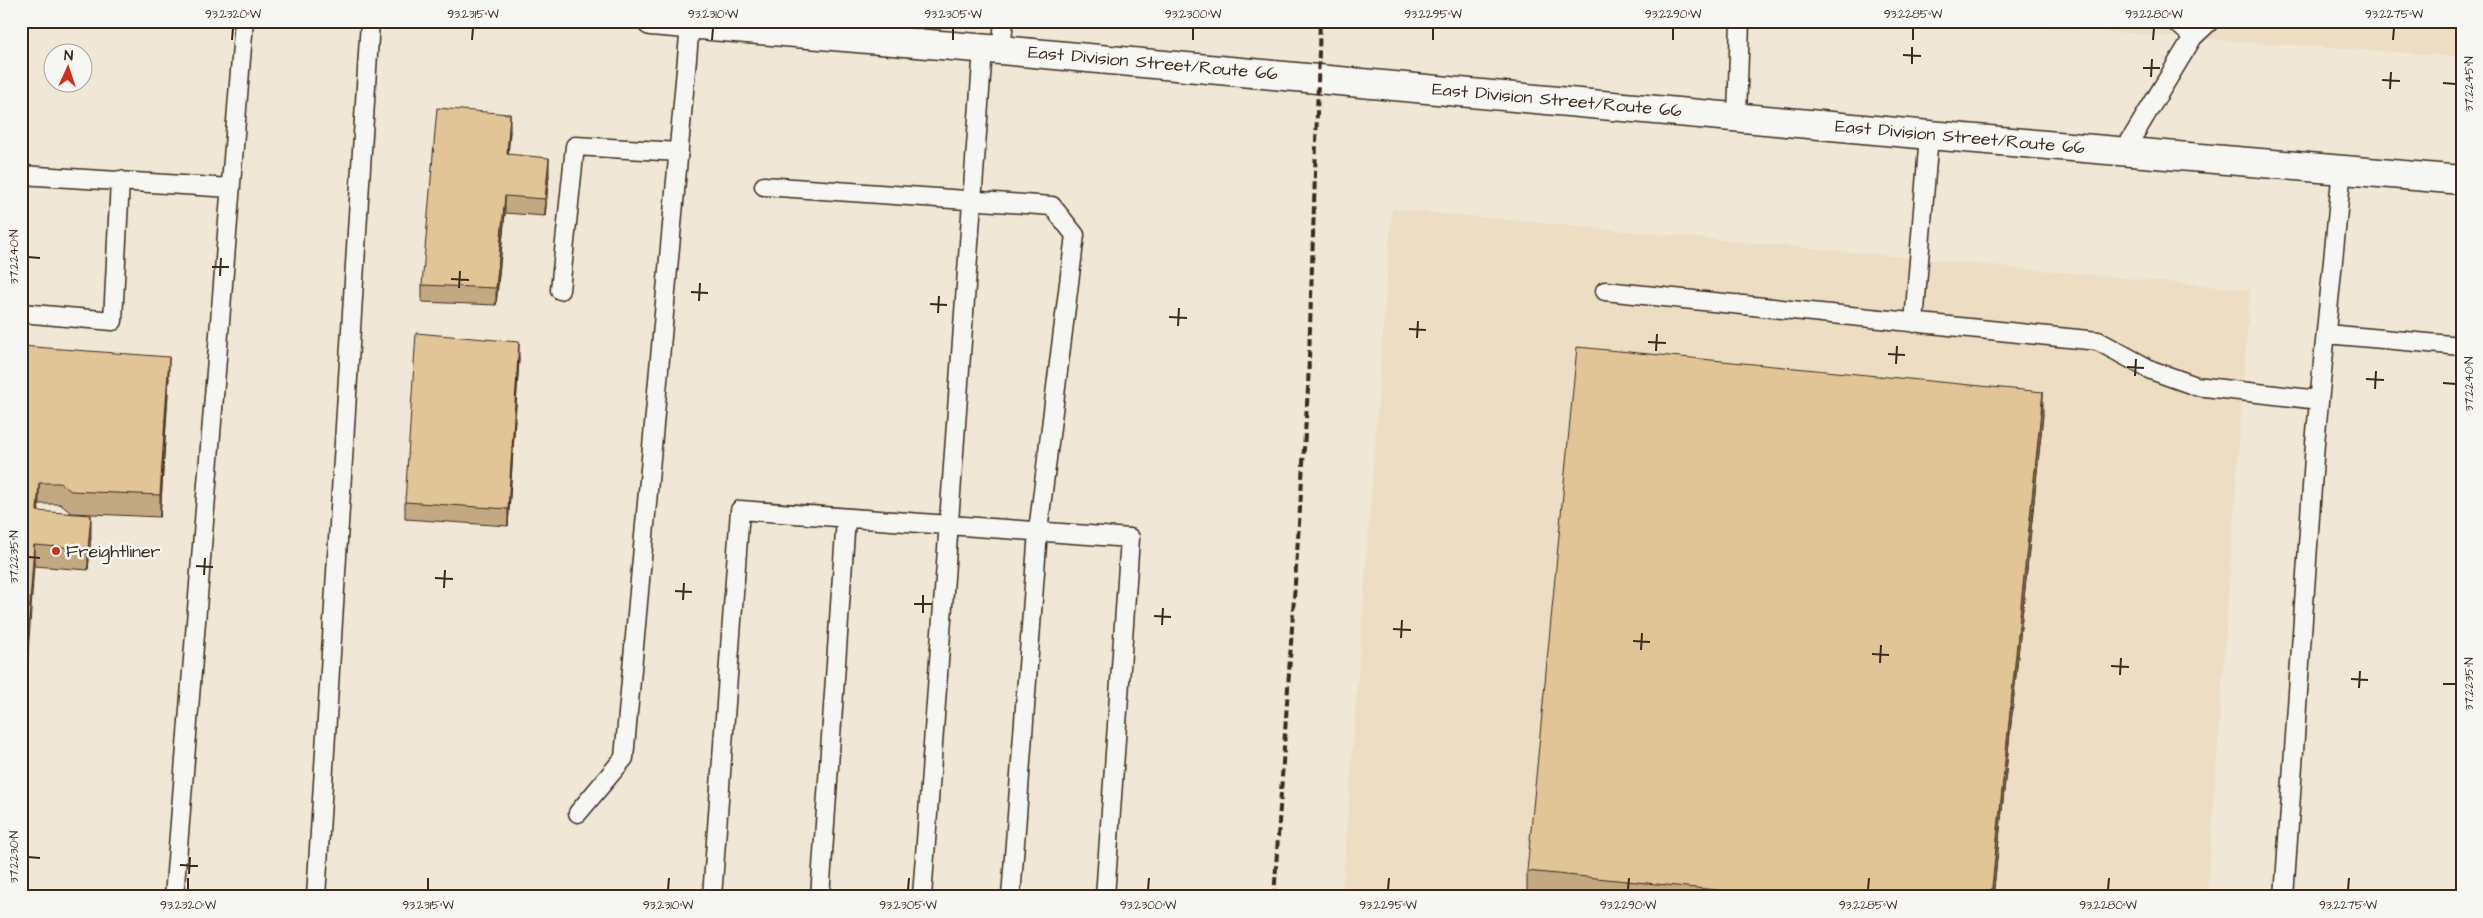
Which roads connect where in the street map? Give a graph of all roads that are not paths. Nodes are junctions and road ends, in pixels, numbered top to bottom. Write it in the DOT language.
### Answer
graph roads {
  1 [pos="244,21"];
  2 [pos="370,21"];
  3 [pos="651,21"];
  4 [pos="1004,21"];
  5 [pos="1740,21"];
  6 [pos="2175,21"];
  7 [pos="2210,21"];
  8 [pos="690,25"];
  9 [pos="2193,36"];
  10 [pos="992,49"];
  11 [pos="1737,117"];
  12 [pos="1929,135"];
  13 [pos="2124,151"];
  14 [pos="679,152"];
  15 [pos="2342,169"];
  16 [pos="21,174"];
  17 [pos="120,180"];
  18 [pos="2462,180"];
  19 [pos="764,186"];
  20 [pos="231,188"];
  21 [pos="972,200"];
  22 [pos="560,290"];
  23 [pos="1605,291"];
  24 [pos="21,313"];
  25 [pos="1914,323"];
  26 [pos="2326,334"];
  27 [pos="2462,346"];
  28 [pos="2319,400"];
  29 [pos="846,518"];
  30 [pos="949,525"];
  31 [pos="1038,531"];
  32 [pos="578,813"];
  33 [pos="174,897"];
  34 [pos="316,897"];
  35 [pos="712,897"];
  36 [pos="820,897"];
  37 [pos="922,897"];
  38 [pos="1011,897"];
  39 [pos="1105,897"];
  40 [pos="2284,897"];
  1 -- 20 [label="lane"];
  2 -- 34 [label="lane"];
  3 -- 8 [label="main road, East Division Street/Route 66"];
  4 -- 10 [label="lane"];
  5 -- 11 [label="lane"];
  6 -- 9 [label="lane"];
  7 -- 9 [label="lane"];
  8 -- 10 [label="main road, East Division Street/Route 66"];
  8 -- 14 [label="lane"];
  9 -- 13 [label="lane"];
  10 -- 11 [label="main road, East Division Street/Route 66"];
  10 -- 21 [label="lane"];
  11 -- 12 [label="main road, East Division Street/Route 66"];
  12 -- 13 [label="main road, East Division Street/Route 66"];
  12 -- 25 [label="lane"];
  13 -- 15 [label="main road, East Division Street/Route 66"];
  14 -- 22 [label="lane"];
  14 -- 32 [label="lane"];
  15 -- 18 [label="main road, East Division Street/Route 66"];
  15 -- 26 [label="lane"];
  16 -- 17 [label="lane"];
  17 -- 20 [label="lane"];
  17 -- 24 [label="lane"];
  19 -- 21 [label="lane"];
  20 -- 33 [label="lane"];
  21 -- 30 [label="lane"];
  21 -- 31 [label="lane"];
  23 -- 25 [label="lane"];
  25 -- 28 [label="lane"];
  26 -- 27 [label="lane"];
  26 -- 28 [label="lane"];
  28 -- 40 [label="lane"];
  29 -- 30 [label="lane"];
  29 -- 35 [label="lane"];
  29 -- 36 [label="lane"];
  30 -- 31 [label="lane"];
  30 -- 37 [label="lane"];
  31 -- 38 [label="lane"];
  31 -- 39 [label="lane"];
}
